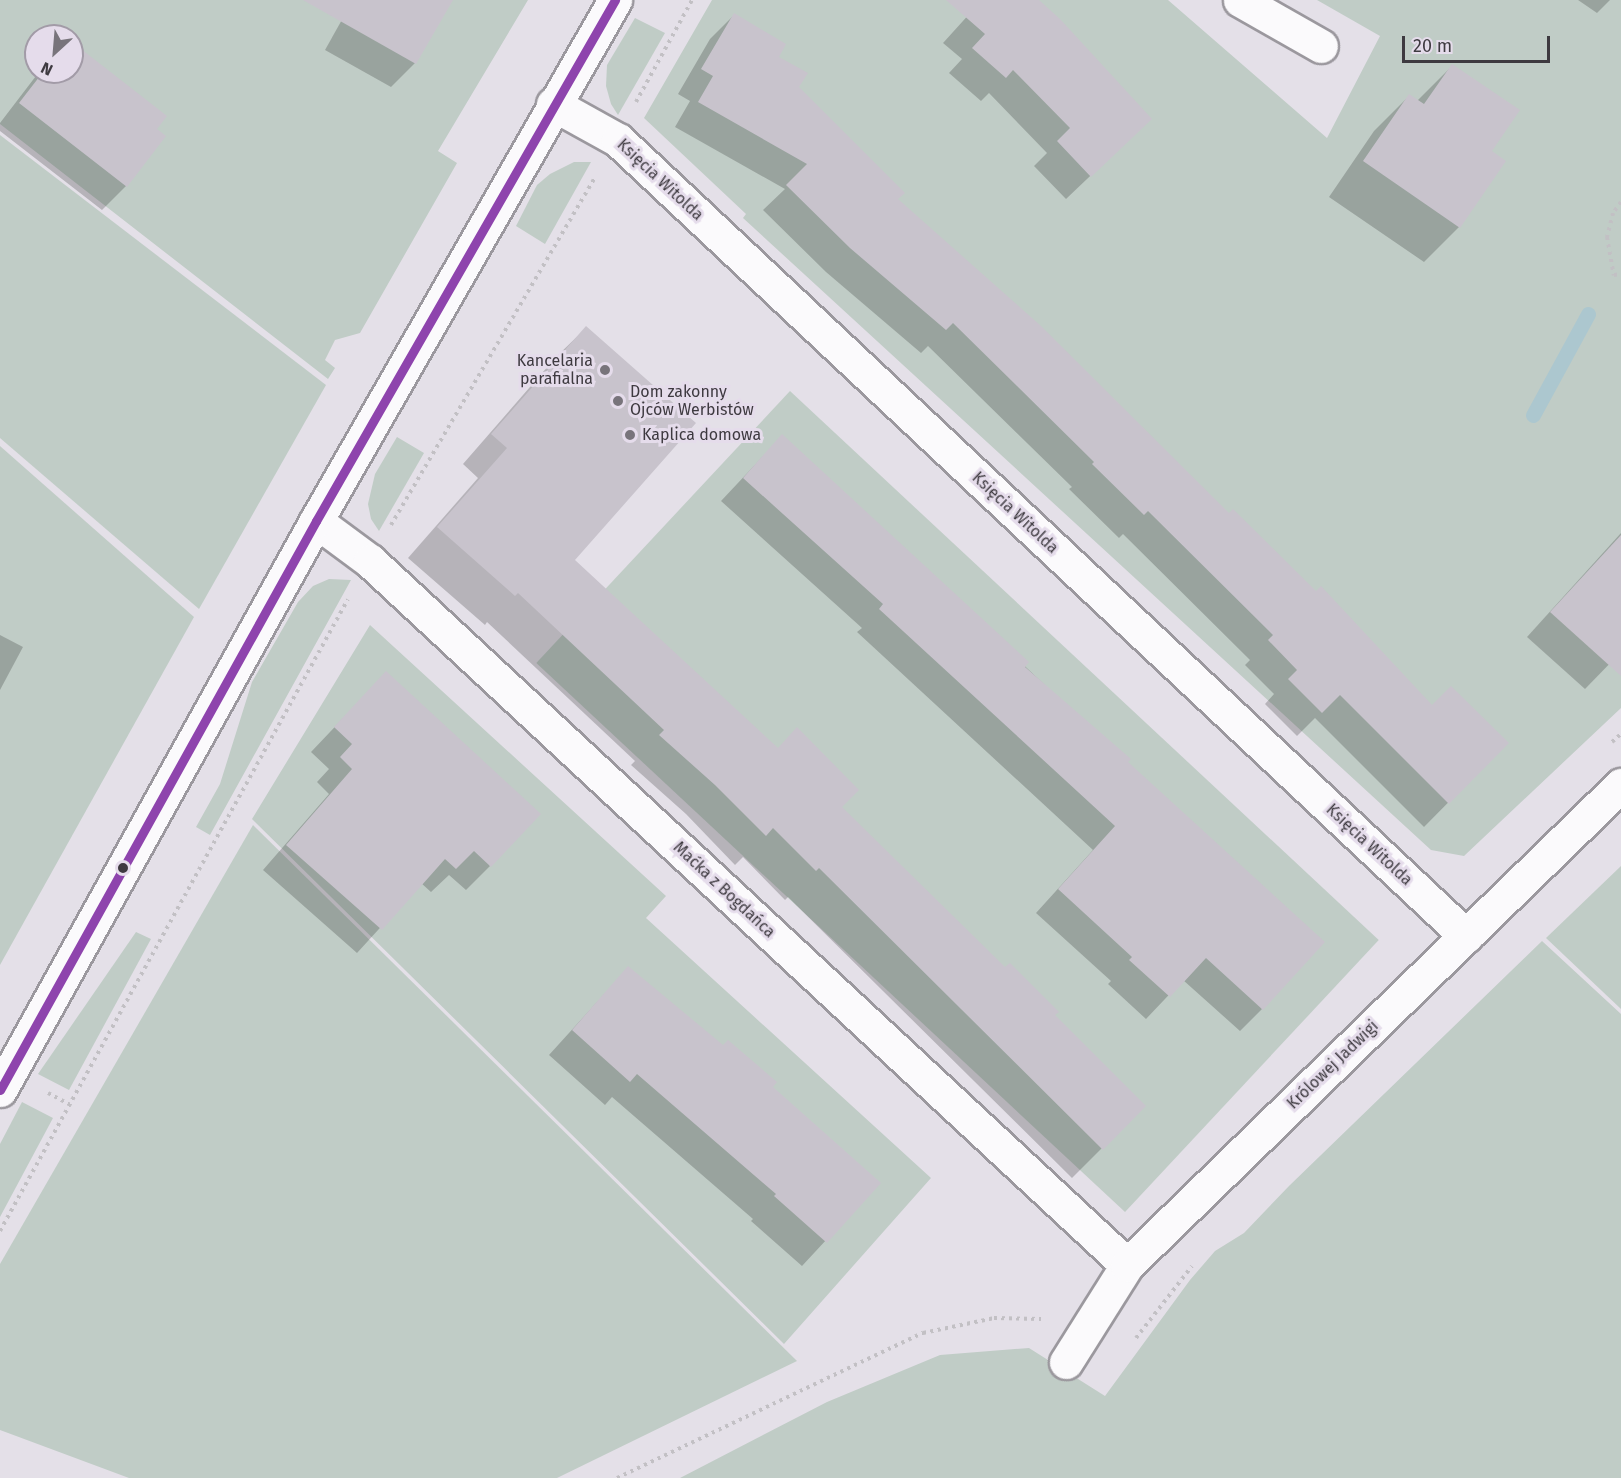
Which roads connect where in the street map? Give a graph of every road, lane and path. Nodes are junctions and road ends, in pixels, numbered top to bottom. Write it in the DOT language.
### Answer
graph roads {
  1 [pos="615,0"];
  2 [pos="692,0"];
  3 [pos="1240,0"];
  4 [pos="1321,46"];
  5 [pos="553,105"];
  6 [pos="618,140"];
  7 [pos="1621,202"];
  8 [pos="1621,274"];
  9 [pos="316,521"];
  10 [pos="370,561"];
  11 [pos="1621,785"];
  12 [pos="1466,936"];
  13 [pos="0,1090"];
  14 [pos="0,1232"];
  15 [pos="1127,1265"];
  16 [pos="1087,1329"];
  17 [pos="1066,1362"];
  18 [pos="617,1478"];
  1 -- 5 [label="street"];
  2 -- 6 [label="path"];
  3 -- 4 [label="street"];
  5 -- 6 [label="street, Księcia Witolda"];
  5 -- 9 [label="street"];
  6 -- 10 [label="path"];
  6 -- 12 [label="street, Księcia Witolda"];
  7 -- 8 [label="path"];
  9 -- 10 [label="street, Maćka z Bogdańca"];
  9 -- 13 [label="street"];
  10 -- 14 [label="path"];
  10 -- 15 [label="street, Maćka z Bogdańca"];
  11 -- 12 [label="street, Królowej Jadwigi"];
  12 -- 15 [label="street, Królowej Jadwigi"];
  15 -- 16 [label="street, Królowej Jadwigi"];
  16 -- 17 [label="street, Królowej Jadwigi"];
  16 -- 18 [label="path"];
}
